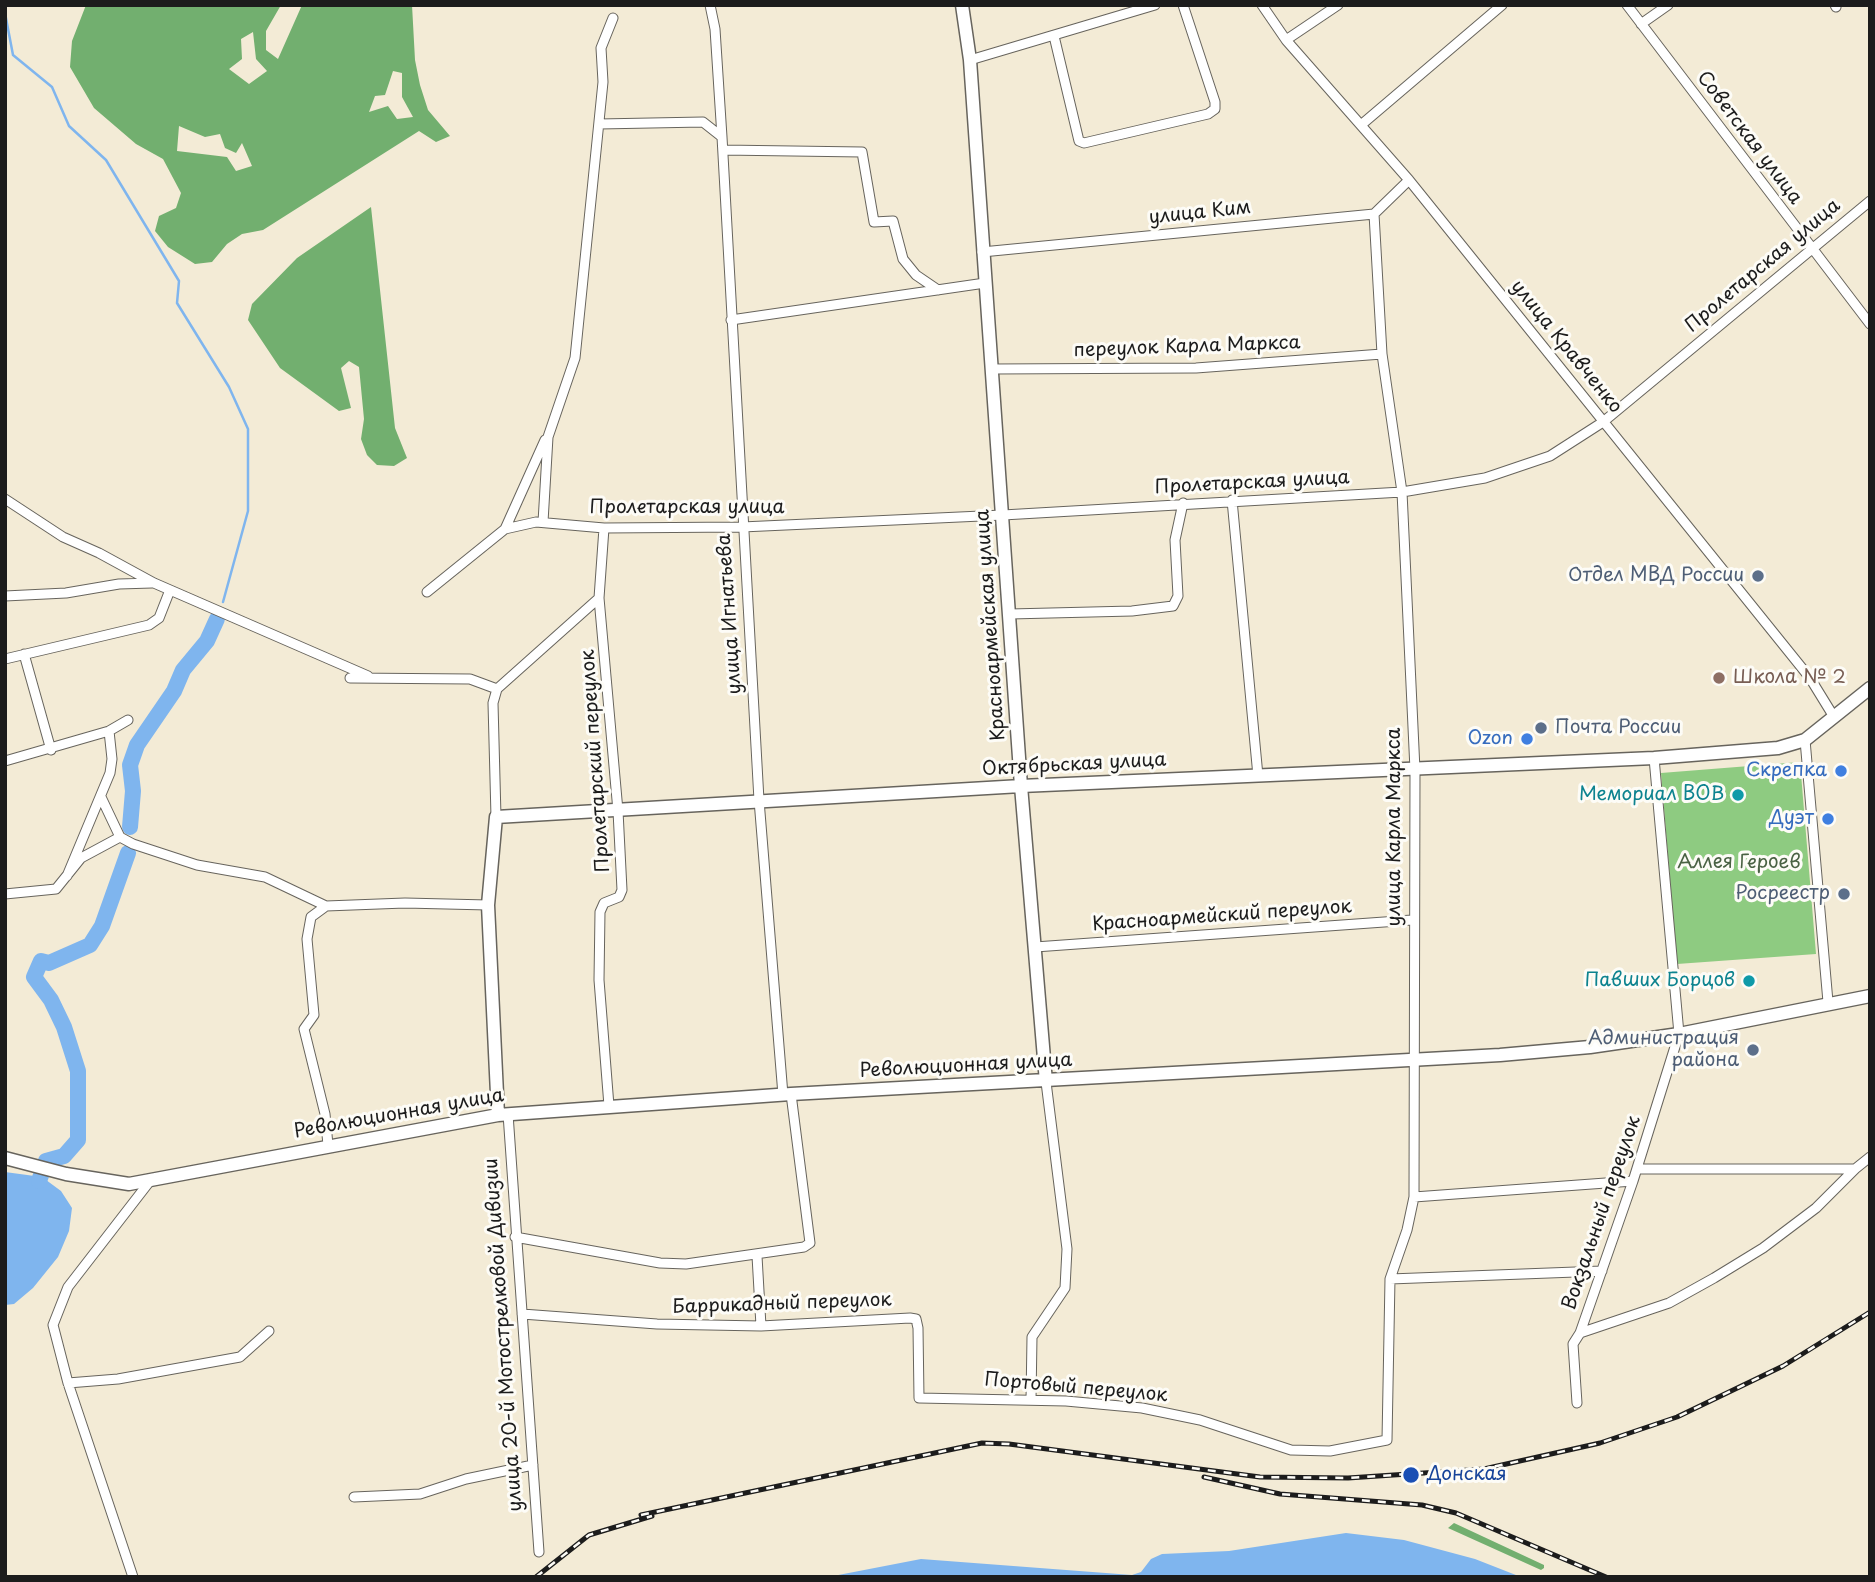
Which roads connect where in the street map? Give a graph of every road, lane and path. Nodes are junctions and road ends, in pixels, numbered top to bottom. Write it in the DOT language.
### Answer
graph roads {
  1 [pos="710,5"];
  2 [pos="962,5"];
  3 [pos="1155,5"];
  4 [pos="1183,5"];
  5 [pos="1262,5"];
  6 [pos="1338,5"];
  7 [pos="1502,5"];
  8 [pos="1627,5"];
  9 [pos="1668,5"];
  10 [pos="613,18"];
  11 [pos="1641,24"];
  12 [pos="1054,36"];
  13 [pos="1286,40"];
  14 [pos="970,60"];
  15 [pos="598,124"];
  16 [pos="1361,125"];
  17 [pos="722,137"];
  18 [pos="723,150"];
  19 [pos="1409,180"];
  20 [pos="1870,201"];
  21 [pos="1374,214"];
  22 [pos="1811,248"];
  23 [pos="982,252"];
  24 [pos="985,284"];
  25 [pos="938,290"];
  26 [pos="731,320"];
  27 [pos="1870,324"];
  28 [pos="1382,354"];
  29 [pos="993,369"];
  30 [pos="1603,422"];
  31 [pos="550,429"];
  32 [pos="1402,492"];
  33 [pos="5,499"];
  34 [pos="1232,500"];
  35 [pos="1183,503"];
  36 [pos="1003,515"];
  37 [pos="543,522"];
  38 [pos="742,527"];
  39 [pos="604,528"];
  40 [pos="505,529"];
  41 [pos="154,583"];
  42 [pos="170,590"];
  43 [pos="427,592"];
  44 [pos="5,596"];
  45 [pos="599,598"];
  46 [pos="1010,614"];
  47 [pos="24,654"];
  48 [pos="5,659"];
  49 [pos="369,676"];
  50 [pos="350,678"];
  51 [pos="1870,688"];
  52 [pos="497,689"];
  53 [pos="1834,717"];
  54 [pos="128,720"];
  55 [pos="108,731"];
  56 [pos="1805,740"];
  57 [pos="51,750"];
  58 [pos="1654,758"];
  59 [pos="5,761"];
  60 [pos="1415,770"];
  61 [pos="1258,776"];
  62 [pos="1021,786"];
  63 [pos="101,797"];
  64 [pos="759,800"];
  65 [pos="618,811"];
  66 [pos="496,817"];
  67 [pos="120,837"];
  68 [pos="67,876"];
  69 [pos="5,894"];
  70 [pos="488,905"];
  71 [pos="326,906"];
  72 [pos="1412,920"];
  73 [pos="1035,947"];
  74 [pos="1870,996"];
  75 [pos="1828,1002"];
  76 [pos="1679,1034"];
  77 [pos="1413,1060"];
  78 [pos="1046,1082"];
  79 [pos="787,1094"];
  80 [pos="609,1106"];
  81 [pos="503,1115"];
  82 [pos="328,1144"];
  83 [pos="1870,1157"];
  84 [pos="5,1158"];
  85 [pos="1637,1169"];
  86 [pos="1855,1169"];
  87 [pos="150,1181"];
  88 [pos="1633,1181"];
  89 [pos="1414,1197"];
  90 [pos="515,1237"];
  91 [pos="757,1256"];
  92 [pos="1602,1271"];
  93 [pos="1390,1279"];
  94 [pos="522,1314"];
  95 [pos="916,1319"];
  96 [pos="761,1326"];
  97 [pos="269,1331"];
  98 [pos="1580,1334"];
  99 [pos="68,1383"];
  100 [pos="1031,1400"];
  101 [pos="1577,1403"];
  102 [pos="1387,1440"];
  103 [pos="533,1465"];
  104 [pos="354,1497"];
  105 [pos="540,1552"];
  106 [pos="133,1577"];
  1 -- 17 [label="street, улица Игнатьева"];
  2 -- 14 [label="street, Красноармейская улица"];
  3 -- 12 [label="street"];
  4 -- 12 [label="street"];
  5 -- 13 [label="street, улица Кравченко"];
  6 -- 13 [label="street"];
  7 -- 16 [label="street"];
  8 -- 11 [label="street, Советская улица"];
  9 -- 11 [label="street"];
  10 -- 15 [label="street"];
  11 -- 22 [label="street, Советская улица"];
  12 -- 14 [label="street"];
  13 -- 16 [label="street, улица Кравченко"];
  14 -- 23 [label="street, Красноармейская улица"];
  15 -- 17 [label="street"];
  15 -- 31 [label="street"];
  16 -- 19 [label="street, улица Кравченко"];
  17 -- 18 [label="street, улица Игнатьева"];
  18 -- 25 [label="street"];
  18 -- 26 [label="street, улица Игнатьева"];
  19 -- 21 [label="street"];
  19 -- 30 [label="street, улица Кравченко"];
  20 -- 22 [label="street, Пролетарская улица"];
  21 -- 23 [label="street, улица Ким"];
  21 -- 28 [label="street, улица Карла Маркса"];
  22 -- 27 [label="street, Советская улица"];
  22 -- 30 [label="street, Пролетарская улица"];
  23 -- 24 [label="street, Красноармейская улица"];
  24 -- 25 [label="street"];
  24 -- 29 [label="street, Красноармейская улица"];
  25 -- 26 [label="street"];
  26 -- 38 [label="street, улица Игнатьева"];
  28 -- 29 [label="street, переулок Карла Маркса"];
  28 -- 32 [label="street, улица Карла Маркса"];
  29 -- 36 [label="street, Красноармейская улица"];
  30 -- 32 [label="street, Пролетарская улица"];
  30 -- 53 [label="street, улица Кравченко"];
  31 -- 37 [label="street"];
  31 -- 40 [label="street"];
  32 -- 34 [label="street, Пролетарская улица"];
  32 -- 60 [label="street, улица Карла Маркса"];
  33 -- 41 [label="street"];
  34 -- 35 [label="street, Пролетарская улица"];
  34 -- 61 [label="street"];
  35 -- 36 [label="street, Пролетарская улица"];
  35 -- 46 [label="street"];
  36 -- 38 [label="street, Пролетарская улица"];
  36 -- 46 [label="street, Красноармейская улица"];
  37 -- 39 [label="street, Пролетарская улица"];
  37 -- 40 [label="street, Пролетарская улица"];
  38 -- 39 [label="street, Пролетарская улица"];
  38 -- 64 [label="street, улица Игнатьева"];
  39 -- 45 [label="street, Пролетарский переулок"];
  40 -- 43 [label="street"];
  41 -- 42 [label="street"];
  41 -- 44 [label="street"];
  42 -- 47 [label="street"];
  42 -- 49 [label="street"];
  45 -- 52 [label="street"];
  45 -- 65 [label="street, Пролетарский переулок"];
  46 -- 62 [label="street, Красноармейская улица"];
  47 -- 48 [label="street"];
  47 -- 57 [label="street"];
  49 -- 50 [label="street"];
  49 -- 52 [label="street"];
  51 -- 53 [label="street"];
  52 -- 66 [label="street, улица 20-й Мотострелковой Дивизии"];
  53 -- 56 [label="street"];
  54 -- 55 [label="street"];
  55 -- 57 [label="street"];
  55 -- 63 [label="street"];
  56 -- 58 [label="street, Октябрьская улица"];
  56 -- 75 [label="street"];
  57 -- 59 [label="street"];
  58 -- 60 [label="street, Октябрьская улица"];
  58 -- 76 [label="street"];
  60 -- 61 [label="street, Октябрьская улица"];
  60 -- 72 [label="street, улица Карла Маркса"];
  61 -- 62 [label="street, Октябрьская улица"];
  62 -- 64 [label="street, Октябрьская улица"];
  62 -- 73 [label="street, Красноармейская улица"];
  63 -- 67 [label="street"];
  63 -- 68 [label="street"];
  64 -- 65 [label="street, Октябрьская улица"];
  64 -- 79 [label="street, улица Игнатьева"];
  65 -- 66 [label="street, Октябрьская улица"];
  65 -- 80 [label="street, Пролетарский переулок"];
  66 -- 70 [label="street, улица 20-й Мотострелковой Дивизии"];
  67 -- 68 [label="street"];
  67 -- 71 [label="street"];
  68 -- 69 [label="street"];
  70 -- 71 [label="street"];
  70 -- 81 [label="street, улица 20-й Мотострелковой Дивизии"];
  71 -- 82 [label="street"];
  72 -- 73 [label="street, Красноармейский переулок"];
  72 -- 77 [label="street, улица Карла Маркса"];
  73 -- 78 [label="street, Красноармейская улица"];
  74 -- 75 [label="street, Революционная улица"];
  75 -- 76 [label="street, Революционная улица"];
  76 -- 77 [label="street, Революционная улица"];
  76 -- 85 [label="street, Вокзальный переулок"];
  77 -- 78 [label="street, Революционная улица"];
  77 -- 89 [label="street, улица Карла Маркса"];
  78 -- 79 [label="street, Революционная улица"];
  78 -- 100 [label="street, Красноармейская улица"];
  79 -- 80 [label="street, Революционная улица"];
  79 -- 91 [label="street, улица Игнатьева"];
  80 -- 81 [label="street, Революционная улица"];
  81 -- 82 [label="street, Революционная улица"];
  81 -- 90 [label="street, улица 20-й Мотострелковой Дивизии"];
  82 -- 87 [label="street, Революционная улица"];
  83 -- 86 [label="street"];
  84 -- 87 [label="street, Революционная улица"];
  85 -- 86 [label="street"];
  85 -- 88 [label="street, Вокзальный переулок"];
  86 -- 98 [label="street"];
  87 -- 99 [label="street"];
  88 -- 89 [label="street"];
  88 -- 92 [label="street, Вокзальный переулок"];
  89 -- 93 [label="street, улица Карла Маркса"];
  90 -- 91 [label="street"];
  90 -- 94 [label="street, улица 20-й Мотострелковой Дивизии"];
  91 -- 96 [label="street"];
  92 -- 93 [label="street"];
  92 -- 98 [label="street, Вокзальный переулок"];
  93 -- 102 [label="street, улица Карла Маркса"];
  94 -- 96 [label="street, Баррикадный переулок"];
  94 -- 103 [label="street, улица 20-й Мотострелковой Дивизии"];
  95 -- 96 [label="street, Баррикадный переулок"];
  95 -- 100 [label="street, Портовый переулок"];
  97 -- 99 [label="street"];
  98 -- 101 [label="street, Вокзальный переулок"];
  99 -- 106 [label="street"];
  100 -- 102 [label="street, Портовый переулок"];
  103 -- 104 [label="street"];
  103 -- 105 [label="street, улица 20-й Мотострелковой Дивизии"];
}
